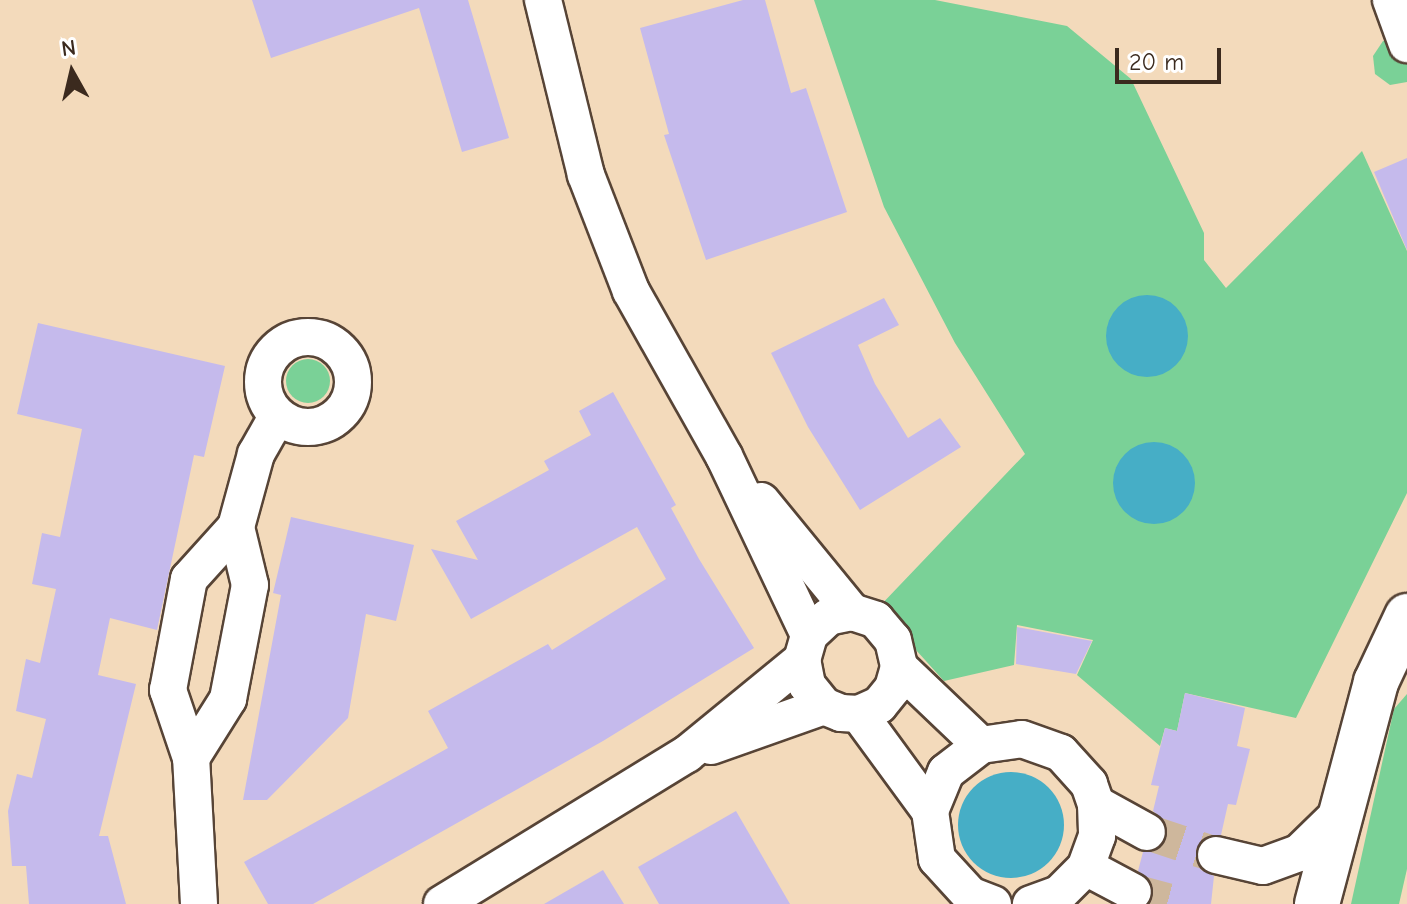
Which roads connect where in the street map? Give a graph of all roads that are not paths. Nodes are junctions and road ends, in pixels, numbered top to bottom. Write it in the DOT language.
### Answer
graph roads {
  1 [pos="1391,0"];
  2 [pos="542,8"];
  3 [pos="1407,44"];
  4 [pos="277,417"];
  5 [pos="724,456"];
  6 [pos="236,527"];
  7 [pos="852,612"];
  8 [pos="1407,616"];
  9 [pos="806,648"];
  10 [pos="1398,658"];
  11 [pos="899,667"];
  12 [pos="824,706"];
  13 [pos="859,714"];
  14 [pos="981,745"];
  15 [pos="687,754"];
  16 [pos="191,758"];
  17 [pos="1096,804"];
  18 [pos="930,811"];
  19 [pos="1340,813"];
  20 [pos="1147,832"];
  21 [pos="1216,855"];
  22 [pos="1086,867"];
  23 [pos="198,889"];
  24 [pos="1133,892"];
  25 [pos="441,903"];
  26 [pos="1038,903"];
  27 [pos="220,904"];
  28 [pos="993,904"];
  29 [pos="1317,904"];
  1 -- 3 [label="street"];
  2 -- 5 [label="street"];
  4 -- 6 [label="street"];
  5 -- 7 [label="street"];
  5 -- 9 [label="street"];
  6 -- 16 [label="street"];
  6 -- 16 [label="street"];
  7 -- 9 [label="street"];
  7 -- 11 [label="street"];
  8 -- 10 [label="main road"];
  9 -- 12 [label="street"];
  9 -- 15 [label="street"];
  10 -- 19 [label="main road"];
  11 -- 13 [label="street"];
  11 -- 14 [label="street"];
  12 -- 13 [label="street"];
  12 -- 15 [label="street"];
  13 -- 18 [label="street"];
  14 -- 17 [label="street"];
  14 -- 18 [label="street"];
  15 -- 25 [label="street"];
  16 -- 23 [label="street"];
  17 -- 20 [label="street"];
  17 -- 22 [label="street"];
  18 -- 28 [label="street"];
  19 -- 21 [label="street"];
  19 -- 29 [label="main road"];
  22 -- 24 [label="street"];
  22 -- 26 [label="street"];
  23 -- 27 [label="street"];
}
